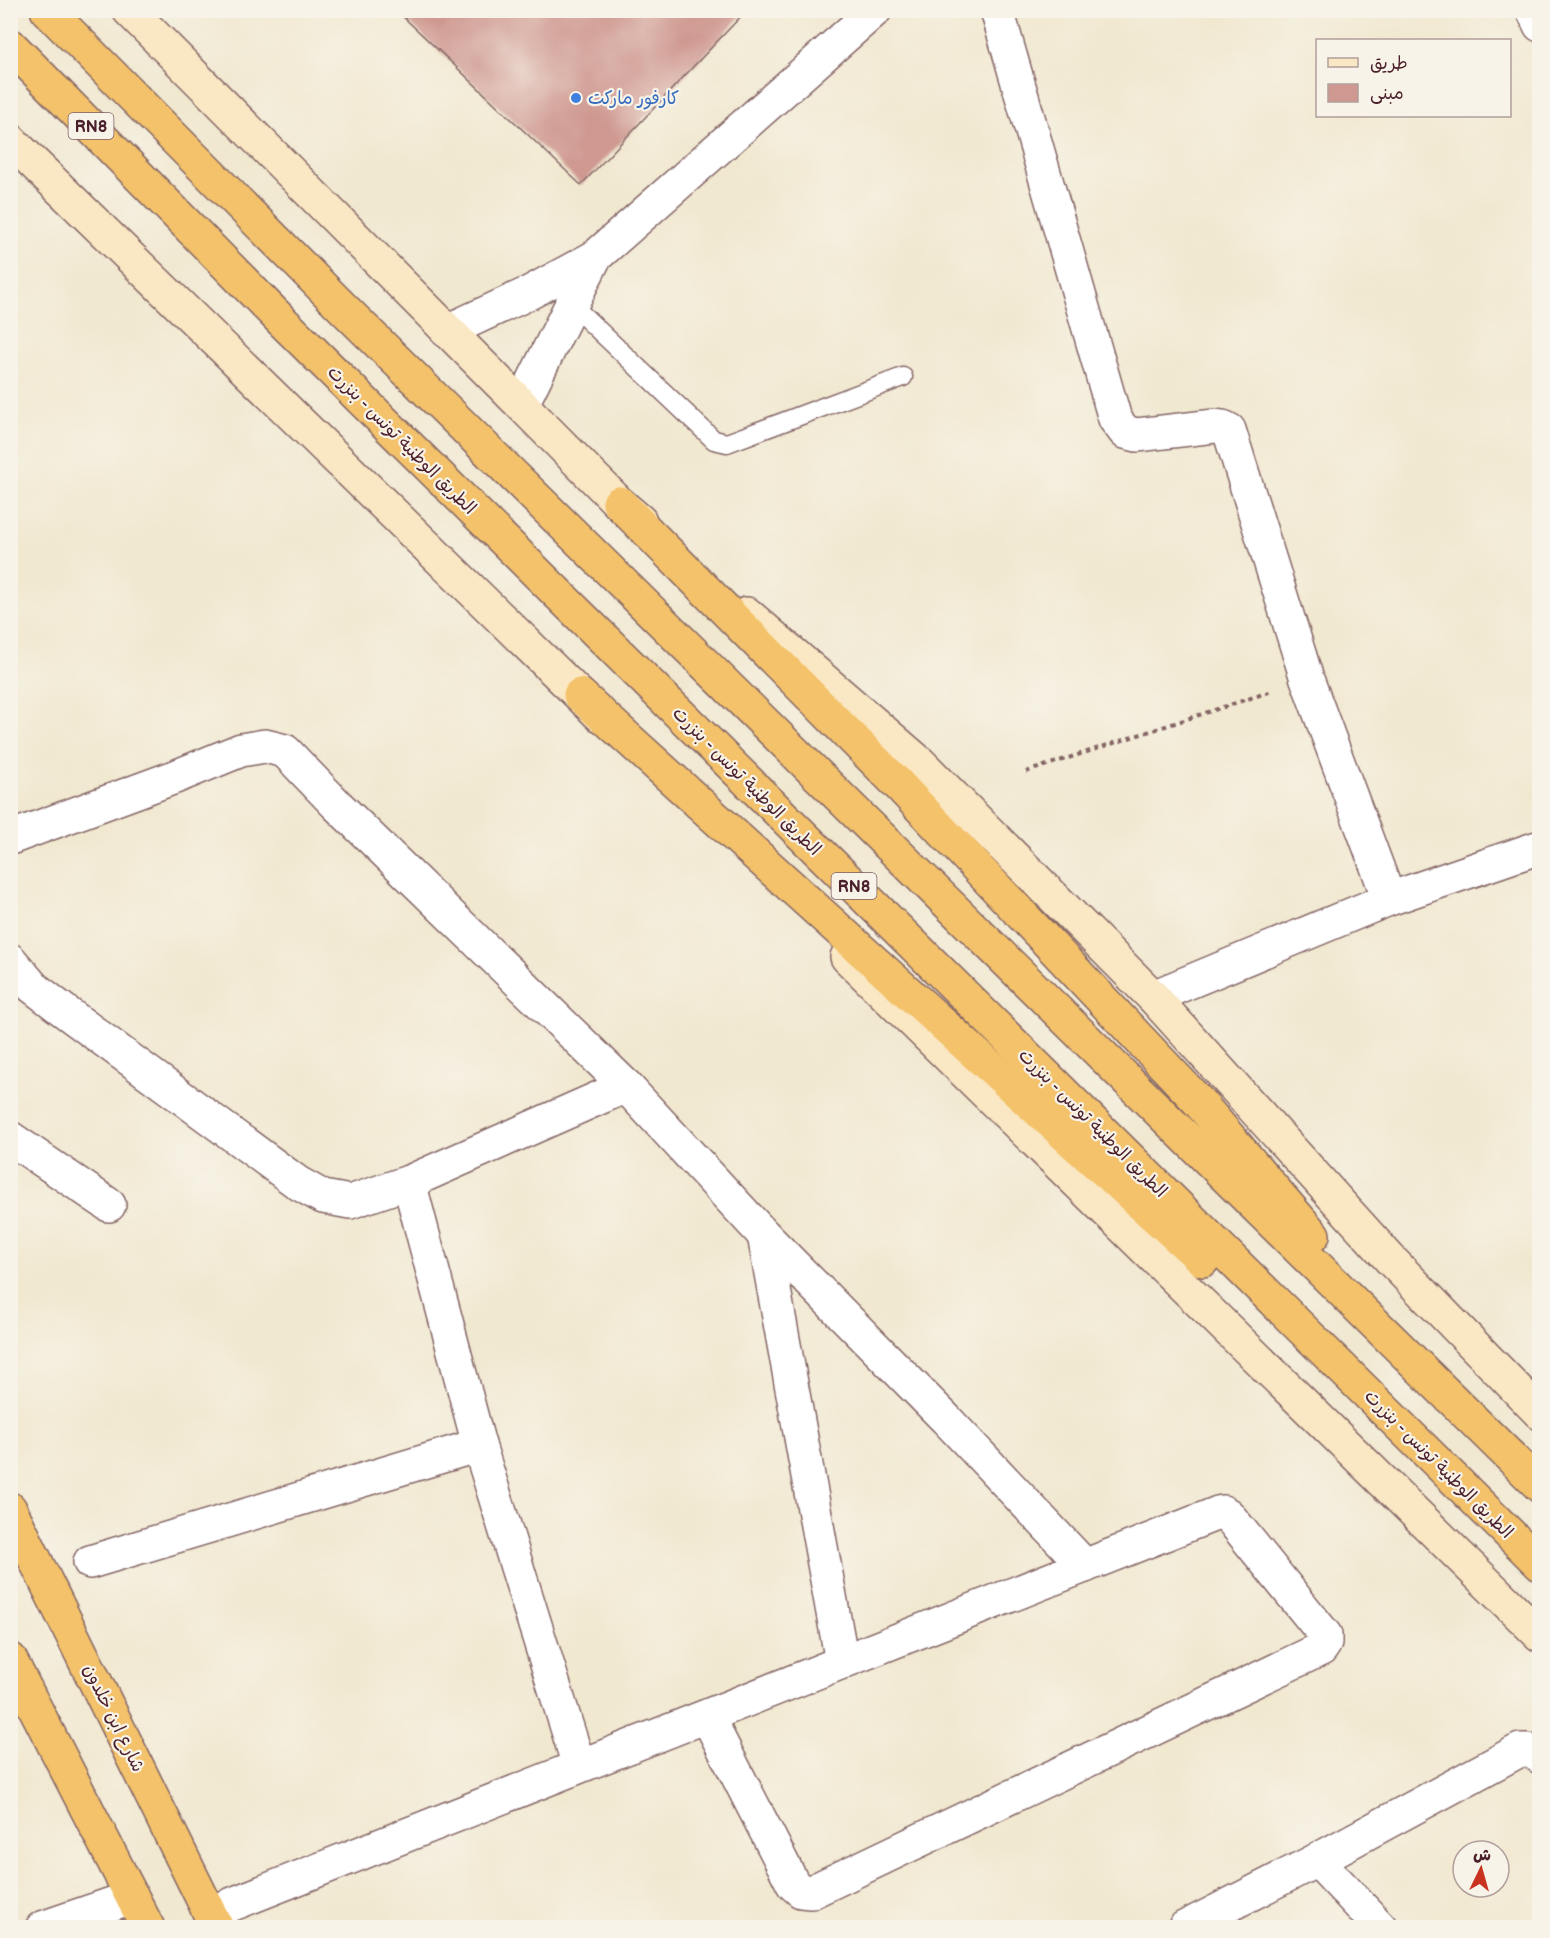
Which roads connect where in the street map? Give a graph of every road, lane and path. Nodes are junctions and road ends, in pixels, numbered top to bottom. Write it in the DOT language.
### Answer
graph roads {
  1 [pos="47,10"];
  2 [pos="129,10"];
  3 [pos="997,10"];
  4 [pos="1533,10"];
  5 [pos="880,12"];
  6 [pos="1539,25"];
  7 [pos="10,45"];
  8 [pos="10,141"];
  9 [pos="595,257"];
  10 [pos="572,305"];
  11 [pos="447,331"];
  12 [pos="903,377"];
  13 [pos="522,405"];
  14 [pos="619,503"];
  15 [pos="1307,679"];
  16 [pos="579,695"];
  17 [pos="1026,772"];
  18 [pos="10,838"];
  19 [pos="1539,847"];
  20 [pos="1389,899"];
  21 [pos="10,960"];
  22 [pos="1153,997"];
  23 [pos="626,1086"];
  24 [pos="10,1138"];
  25 [pos="409,1182"];
  26 [pos="109,1205"];
  27 [pos="765,1235"];
  28 [pos="1454,1401"];
  29 [pos="1539,1413"];
  30 [pos="479,1444"];
  31 [pos="1539,1486"];
  32 [pos="10,1509"];
  33 [pos="90,1562"];
  34 [pos="1539,1565"];
  35 [pos="1085,1566"];
  36 [pos="1539,1635"];
  37 [pos="10,1659"];
  38 [pos="842,1662"];
  39 [pos="707,1716"];
  40 [pos="1539,1757"];
  41 [pos="579,1766"];
  42 [pos="1317,1860"];
  43 [pos="132,1897"];
  44 [pos="213,1920"];
  45 [pos="42,1928"];
  46 [pos="148,1928"];
  47 [pos="1184,1928"];
  48 [pos="1381,1928"];
  1 -- 28 [label="highway, RN8"];
  2 -- 11 [label="main road"];
  3 -- 15 [label="street"];
  4 -- 6 [label="street"];
  5 -- 9 [label="street"];
  7 -- 34 [label="highway, الطريق الوطنية تونس - بنزرت / RN8"];
  8 -- 16 [label="main road"];
  9 -- 10 [label="street"];
  9 -- 11 [label="street"];
  10 -- 12 [label="lane"];
  10 -- 13 [label="street"];
  11 -- 13 [label="main road"];
  13 -- 14 [label="main road"];
  14 -- 22 [label="main road"];
  14 -- 28 [label="highway"];
  15 -- 17 [label="path"];
  15 -- 20 [label="street"];
  16 -- 34 [label="highway"];
  16 -- 36 [label="main road"];
  18 -- 23 [label="street"];
  19 -- 20 [label="street"];
  20 -- 22 [label="street"];
  21 -- 25 [label="street"];
  22 -- 29 [label="main road"];
  23 -- 25 [label="street"];
  23 -- 27 [label="street"];
  24 -- 26 [label="street"];
  25 -- 30 [label="street"];
  27 -- 35 [label="street"];
  27 -- 38 [label="street"];
  28 -- 31 [label="highway, RN8"];
  30 -- 33 [label="street"];
  30 -- 41 [label="street"];
  32 -- 44 [label="highway, شارع ابن خلدون"];
  35 -- 38 [label="street"];
  35 -- 39 [label="street"];
  37 -- 43 [label="highway"];
  38 -- 39 [label="street"];
  39 -- 41 [label="street"];
  40 -- 42 [label="street"];
  41 -- 44 [label="street"];
  42 -- 47 [label="street"];
  42 -- 48 [label="street"];
  43 -- 45 [label="street"];
  43 -- 46 [label="highway"];
}
